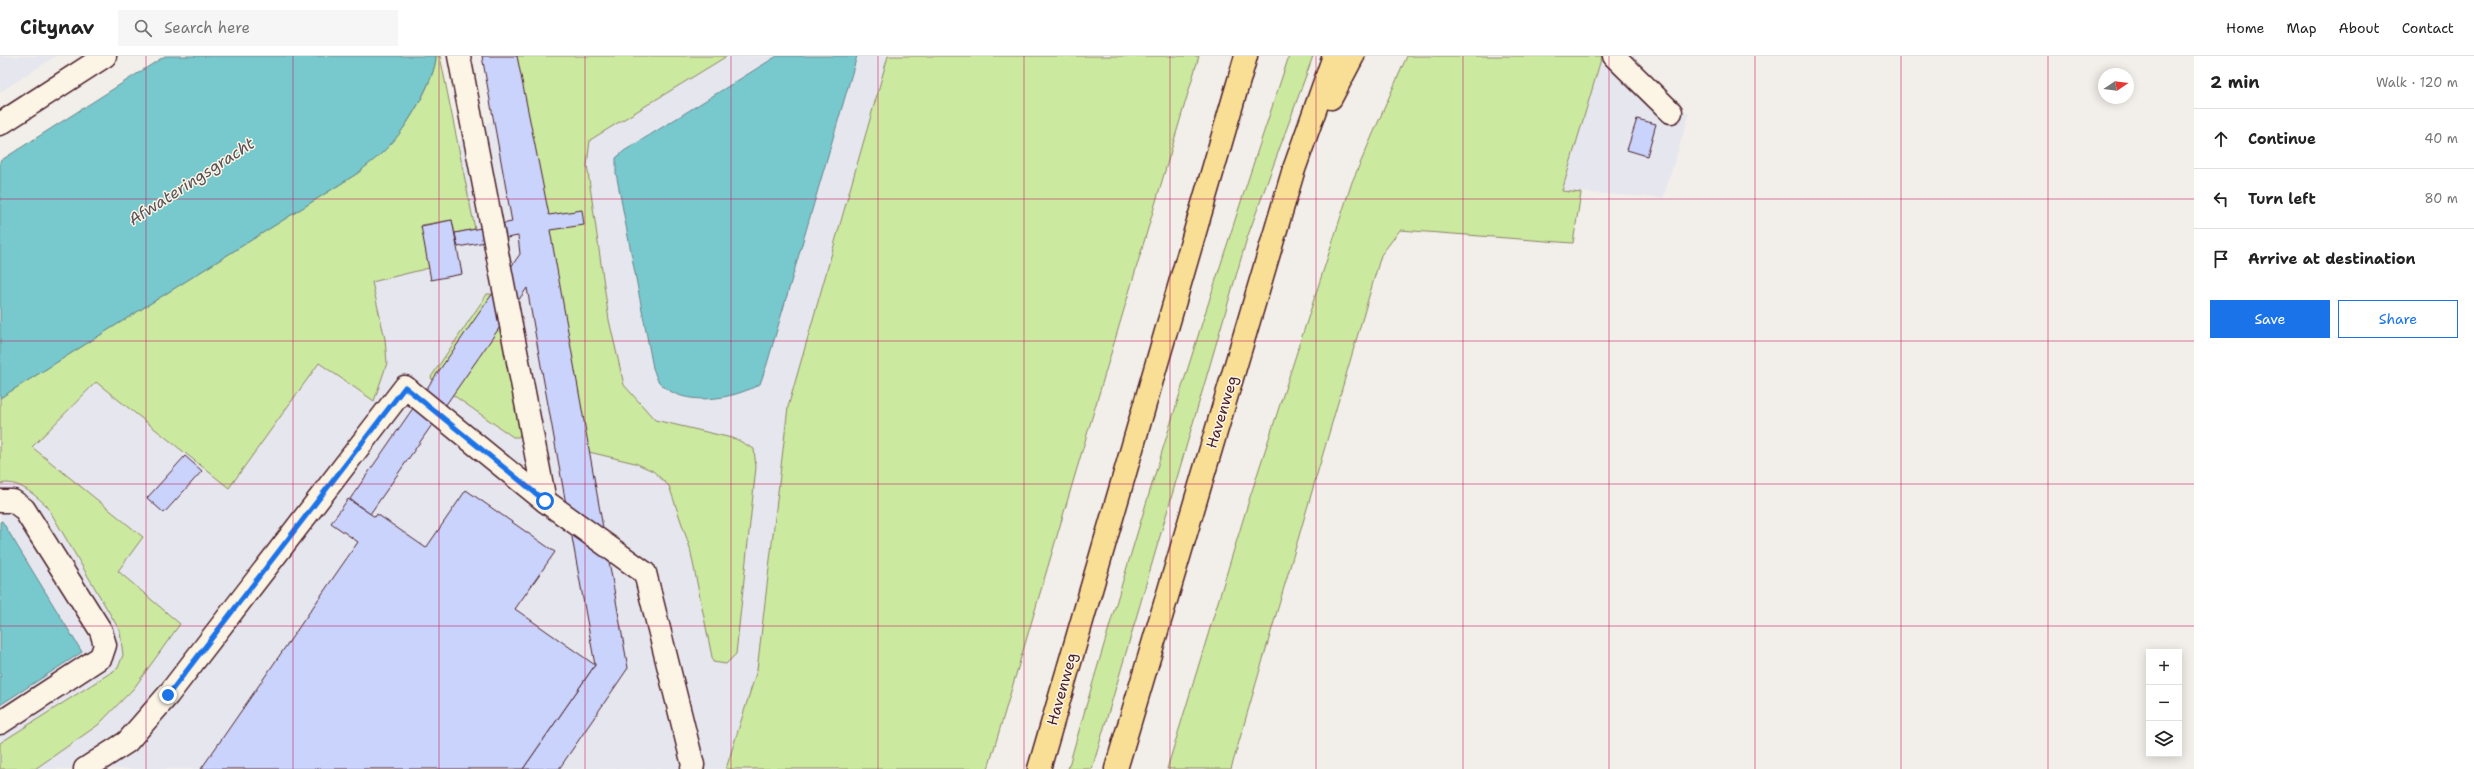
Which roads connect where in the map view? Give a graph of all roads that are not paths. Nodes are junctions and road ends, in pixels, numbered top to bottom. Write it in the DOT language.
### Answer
graph roads {
  1 [pos="105,56"];
  2 [pos="458,56"];
  3 [pos="1246,56"];
  4 [pos="1334,56"];
  5 [pos="1353,56"];
  6 [pos="1614,56"];
  7 [pos="1671,112"];
  8 [pos="0,124"];
  9 [pos="1293,172"];
  10 [pos="0,501"];
  11 [pos="545,501"];
  12 [pos="0,723"];
  13 [pos="85,769"];
  14 [pos="692,769"];
  15 [pos="1039,769"];
  16 [pos="1116,769"];
  1 -- 8 [label="street"];
  2 -- 11 [label="street"];
  3 -- 15 [label="highway, Havenweg"];
  4 -- 9 [label="highway, Havenweg"];
  5 -- 9 [label="highway"];
  6 -- 7 [label="street"];
  9 -- 16 [label="highway, Havenweg"];
  10 -- 12 [label="street"];
  11 -- 13 [label="street"];
  11 -- 14 [label="street"];
}
